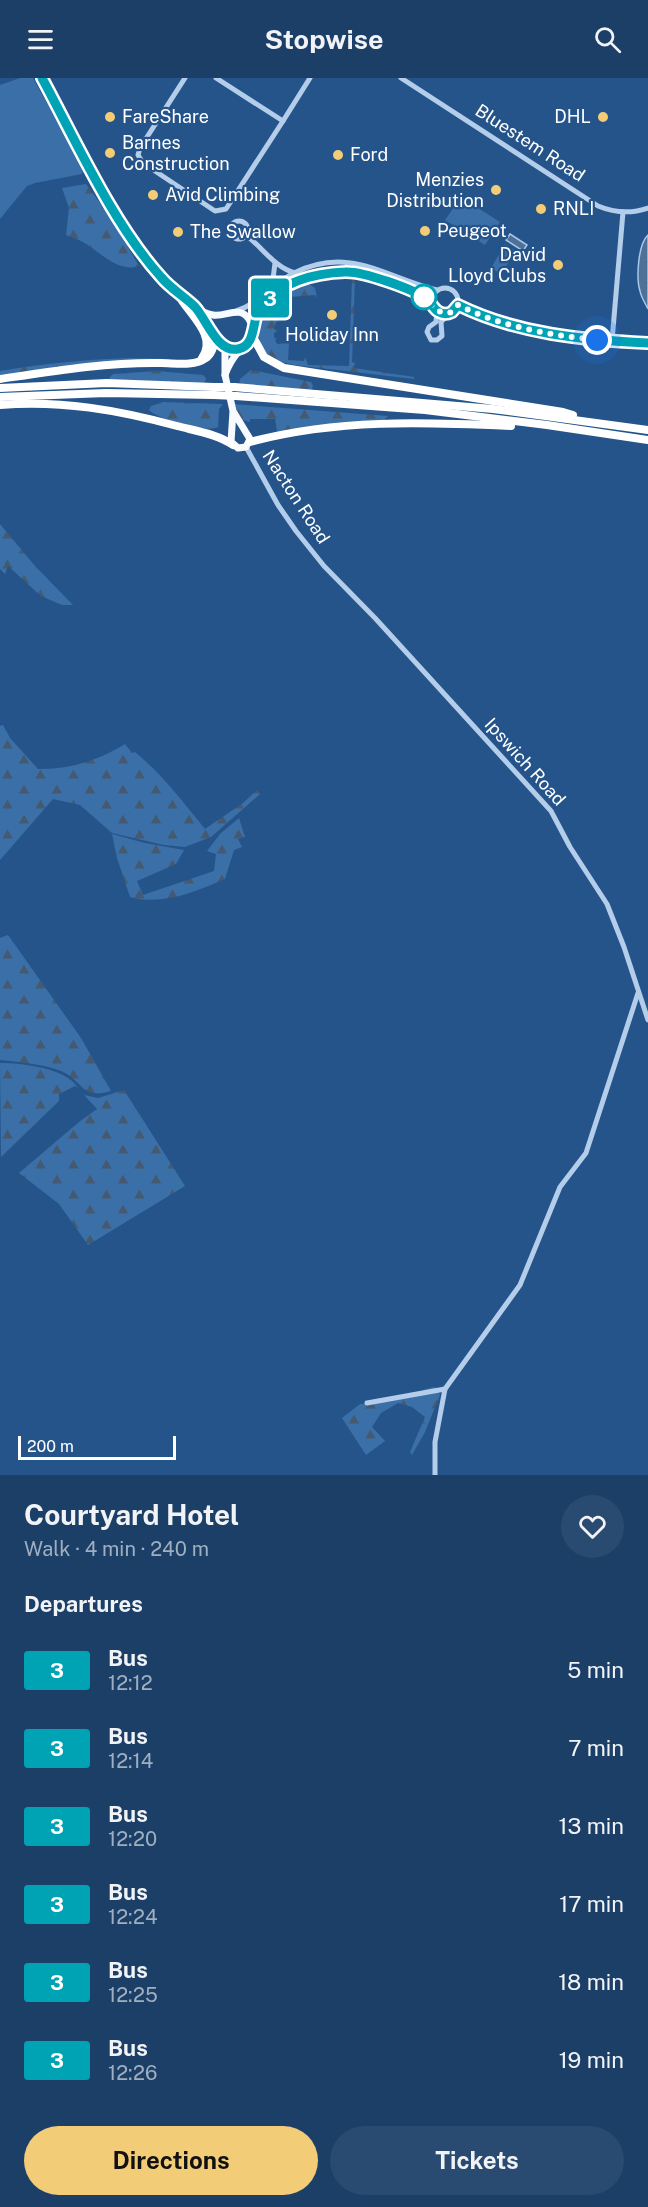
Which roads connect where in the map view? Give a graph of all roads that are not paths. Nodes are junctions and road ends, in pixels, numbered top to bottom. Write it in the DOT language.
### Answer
graph roads {
  1 [pos="42,78"];
  2 [pos="185,78"];
  3 [pos="216,78"];
  4 [pos="310,78"];
  5 [pos="401,78"];
  6 [pos="283,121"];
  7 [pos="648,208"];
  8 [pos="623,212"];
  9 [pos="246,235"];
  10 [pos="275,263"];
  11 [pos="295,273"];
  12 [pos="272,286"];
  13 [pos="438,290"];
  14 [pos="179,296"];
  15 [pos="432,304"];
  16 [pos="458,305"];
  17 [pos="194,306"];
  18 [pos="236,311"];
  19 [pos="437,311"];
  20 [pos="225,313"];
  21 [pos="449,313"];
  22 [pos="253,331"];
  23 [pos="215,336"];
  24 [pos="612,342"];
  25 [pos="648,343"];
  26 [pos="225,348"];
  27 [pos="241,348"];
  28 [pos="200,361"];
  29 [pos="225,375"];
  30 [pos="0,379"];
  31 [pos="0,388"];
  32 [pos="214,391"];
  33 [pos="235,392"];
  34 [pos="0,397"];
  35 [pos="0,405"];
  36 [pos="233,411"];
  37 [pos="590,422"];
  38 [pos="547,425"];
  39 [pos="648,430"];
  40 [pos="648,440"];
  41 [pos="233,445"];
  42 [pos="248,445"];
  43 [pos="371,614"];
  44 [pos="639,991"];
  45 [pos="648,1020"];
  46 [pos="445,1389"];
  47 [pos="367,1403"];
  48 [pos="435,1475"];
  1 -- 14 [label="main road"];
  2 -- 6 [label="street"];
  3 -- 6 [label="street"];
  4 -- 6 [label="street"];
  5 -- 8 [label="street, Bluestem Road"];
  7 -- 8 [label="street, Bluestem Road"];
  8 -- 24 [label="street"];
  9 -- 10 [label="street"];
  10 -- 11 [label="street"];
  10 -- 12 [label="street"];
  11 -- 12 [label="street"];
  11 -- 13 [label="street"];
  12 -- 18 [label="street"];
  13 -- 15 [label="street"];
  13 -- 16 [label="street"];
  14 -- 17 [label="main road"];
  14 -- 28 [label="highway"];
  15 -- 19 [label="street"];
  15 -- 22 [label="street"];
  16 -- 21 [label="street"];
  16 -- 24 [label="street"];
  17 -- 20 [label="main road"];
  17 -- 23 [label="main road"];
  18 -- 20 [label="main road"];
  18 -- 22 [label="main road"];
  19 -- 21 [label="street"];
  19 -- 21 [label="street"];
  20 -- 23 [label="main road"];
  22 -- 27 [label="main road"];
  22 -- 37 [label="highway"];
  23 -- 26 [label="main road"];
  23 -- 28 [label="highway"];
  24 -- 25 [label="street"];
  26 -- 27 [label="main road"];
  26 -- 29 [label="main road"];
  27 -- 29 [label="main road"];
  28 -- 30 [label="highway"];
  29 -- 36 [label="main road"];
  31 -- 32 [label="highway"];
  32 -- 33 [label="highway, bridge"];
  32 -- 34 [label="highway"];
  33 -- 37 [label="highway"];
  33 -- 38 [label="highway"];
  35 -- 41 [label="highway"];
  36 -- 41 [label="main road"];
  36 -- 42 [label="main road"];
  37 -- 39 [label="highway"];
  38 -- 40 [label="highway"];
  38 -- 42 [label="highway"];
  41 -- 42 [label="main road"];
  42 -- 43 [label="street, Nacton Road"];
  43 -- 44 [label="street, Ipswich Road"];
  44 -- 45 [label="street, Ipswich Road"];
  44 -- 46 [label="street"];
  46 -- 47 [label="street"];
  46 -- 48 [label="street"];
}
